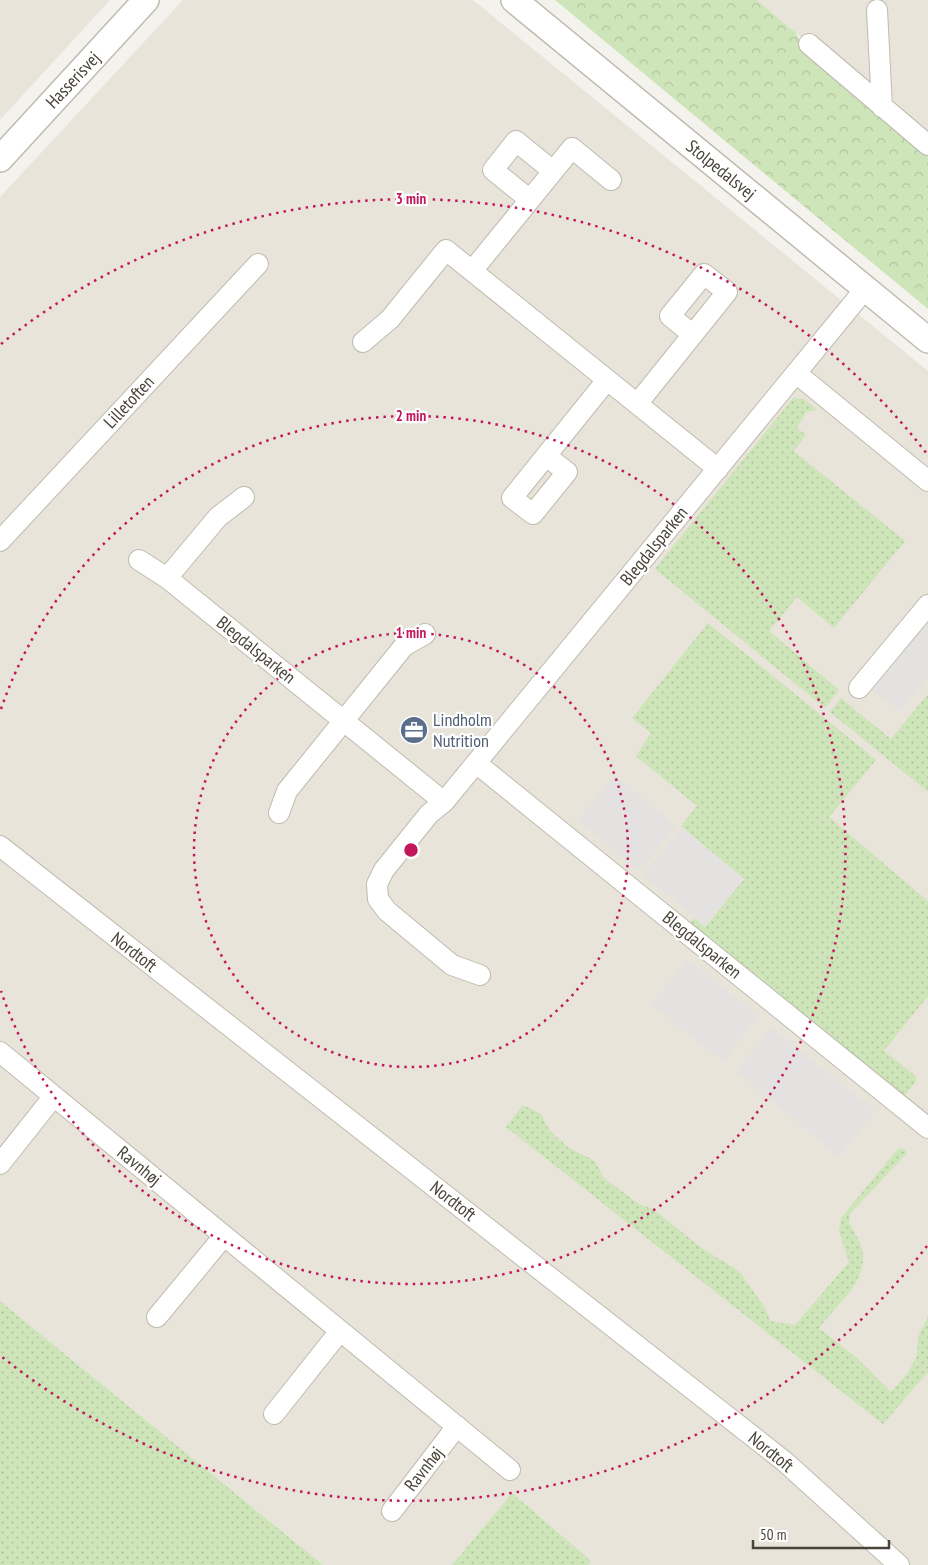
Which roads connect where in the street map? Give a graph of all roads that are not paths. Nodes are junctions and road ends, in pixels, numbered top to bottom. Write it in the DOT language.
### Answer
graph roads {
  1 [pos="146,0"];
  2 [pos="514,0"];
  3 [pos="877,10"];
  4 [pos="809,44"];
  5 [pos="882,107"];
  6 [pos="928,145"];
  7 [pos="0,159"];
  8 [pos="553,171"];
  9 [pos="611,180"];
  10 [pos="530,200"];
  11 [pos="258,264"];
  12 [pos="472,271"];
  13 [pos="865,289"];
  14 [pos="693,335"];
  15 [pos="928,340"];
  16 [pos="363,342"];
  17 [pos="796,374"];
  18 [pos="607,380"];
  19 [pos="637,404"];
  20 [pos="546,456"];
  21 [pos="718,469"];
  22 [pos="928,481"];
  23 [pos="244,497"];
  24 [pos="0,541"];
  25 [pos="139,560"];
  26 [pos="167,578"];
  27 [pos="928,605"];
  28 [pos="425,634"];
  29 [pos="860,688"];
  30 [pos="344,722"];
  31 [pos="476,763"];
  32 [pos="444,802"];
  33 [pos="279,813"];
  34 [pos="0,846"];
  35 [pos="480,976"];
  36 [pos="0,1052"];
  37 [pos="54,1096"];
  38 [pos="928,1128"];
  39 [pos="0,1164"];
  40 [pos="224,1236"];
  41 [pos="157,1317"];
  42 [pos="340,1331"];
  43 [pos="274,1414"];
  44 [pos="457,1426"];
  45 [pos="510,1470"];
  46 [pos="392,1511"];
  47 [pos="899,1565"];
  1 -- 7 [label="street, Hasserisvej"];
  2 -- 13 [label="street, Stolpedalsvej"];
  3 -- 5 [label="street"];
  4 -- 5 [label="street"];
  5 -- 6 [label="street"];
  8 -- 9 [label="street"];
  8 -- 10 [label="street"];
  8 -- 10 [label="street"];
  10 -- 12 [label="street"];
  11 -- 24 [label="street, Lilletoften"];
  12 -- 16 [label="street"];
  12 -- 18 [label="street"];
  13 -- 15 [label="street, Stolpedalsvej"];
  13 -- 17 [label="street, Blegdalsparken"];
  14 -- 19 [label="street"];
  17 -- 21 [label="street, Blegdalsparken"];
  17 -- 22 [label="street"];
  18 -- 19 [label="street"];
  18 -- 20 [label="street"];
  19 -- 21 [label="street"];
  21 -- 31 [label="street, Blegdalsparken"];
  23 -- 26 [label="street"];
  25 -- 26 [label="street, Blegdalsparken"];
  26 -- 30 [label="street, Blegdalsparken"];
  27 -- 29 [label="street"];
  28 -- 30 [label="street"];
  30 -- 32 [label="street, Blegdalsparken"];
  30 -- 33 [label="street"];
  31 -- 32 [label="street, Blegdalsparken"];
  31 -- 38 [label="street, Blegdalsparken"];
  32 -- 35 [label="street, Blegdalsparken"];
  34 -- 47 [label="street, Nordtoft"];
  36 -- 37 [label="street, Ravnhøj"];
  37 -- 39 [label="street"];
  37 -- 40 [label="street, Ravnhøj"];
  40 -- 41 [label="street"];
  40 -- 42 [label="street, Ravnhøj"];
  42 -- 43 [label="street"];
  42 -- 44 [label="street, Ravnhøj"];
  44 -- 45 [label="street, Ravnhøj"];
  44 -- 46 [label="street, Ravnhøj"];
}
